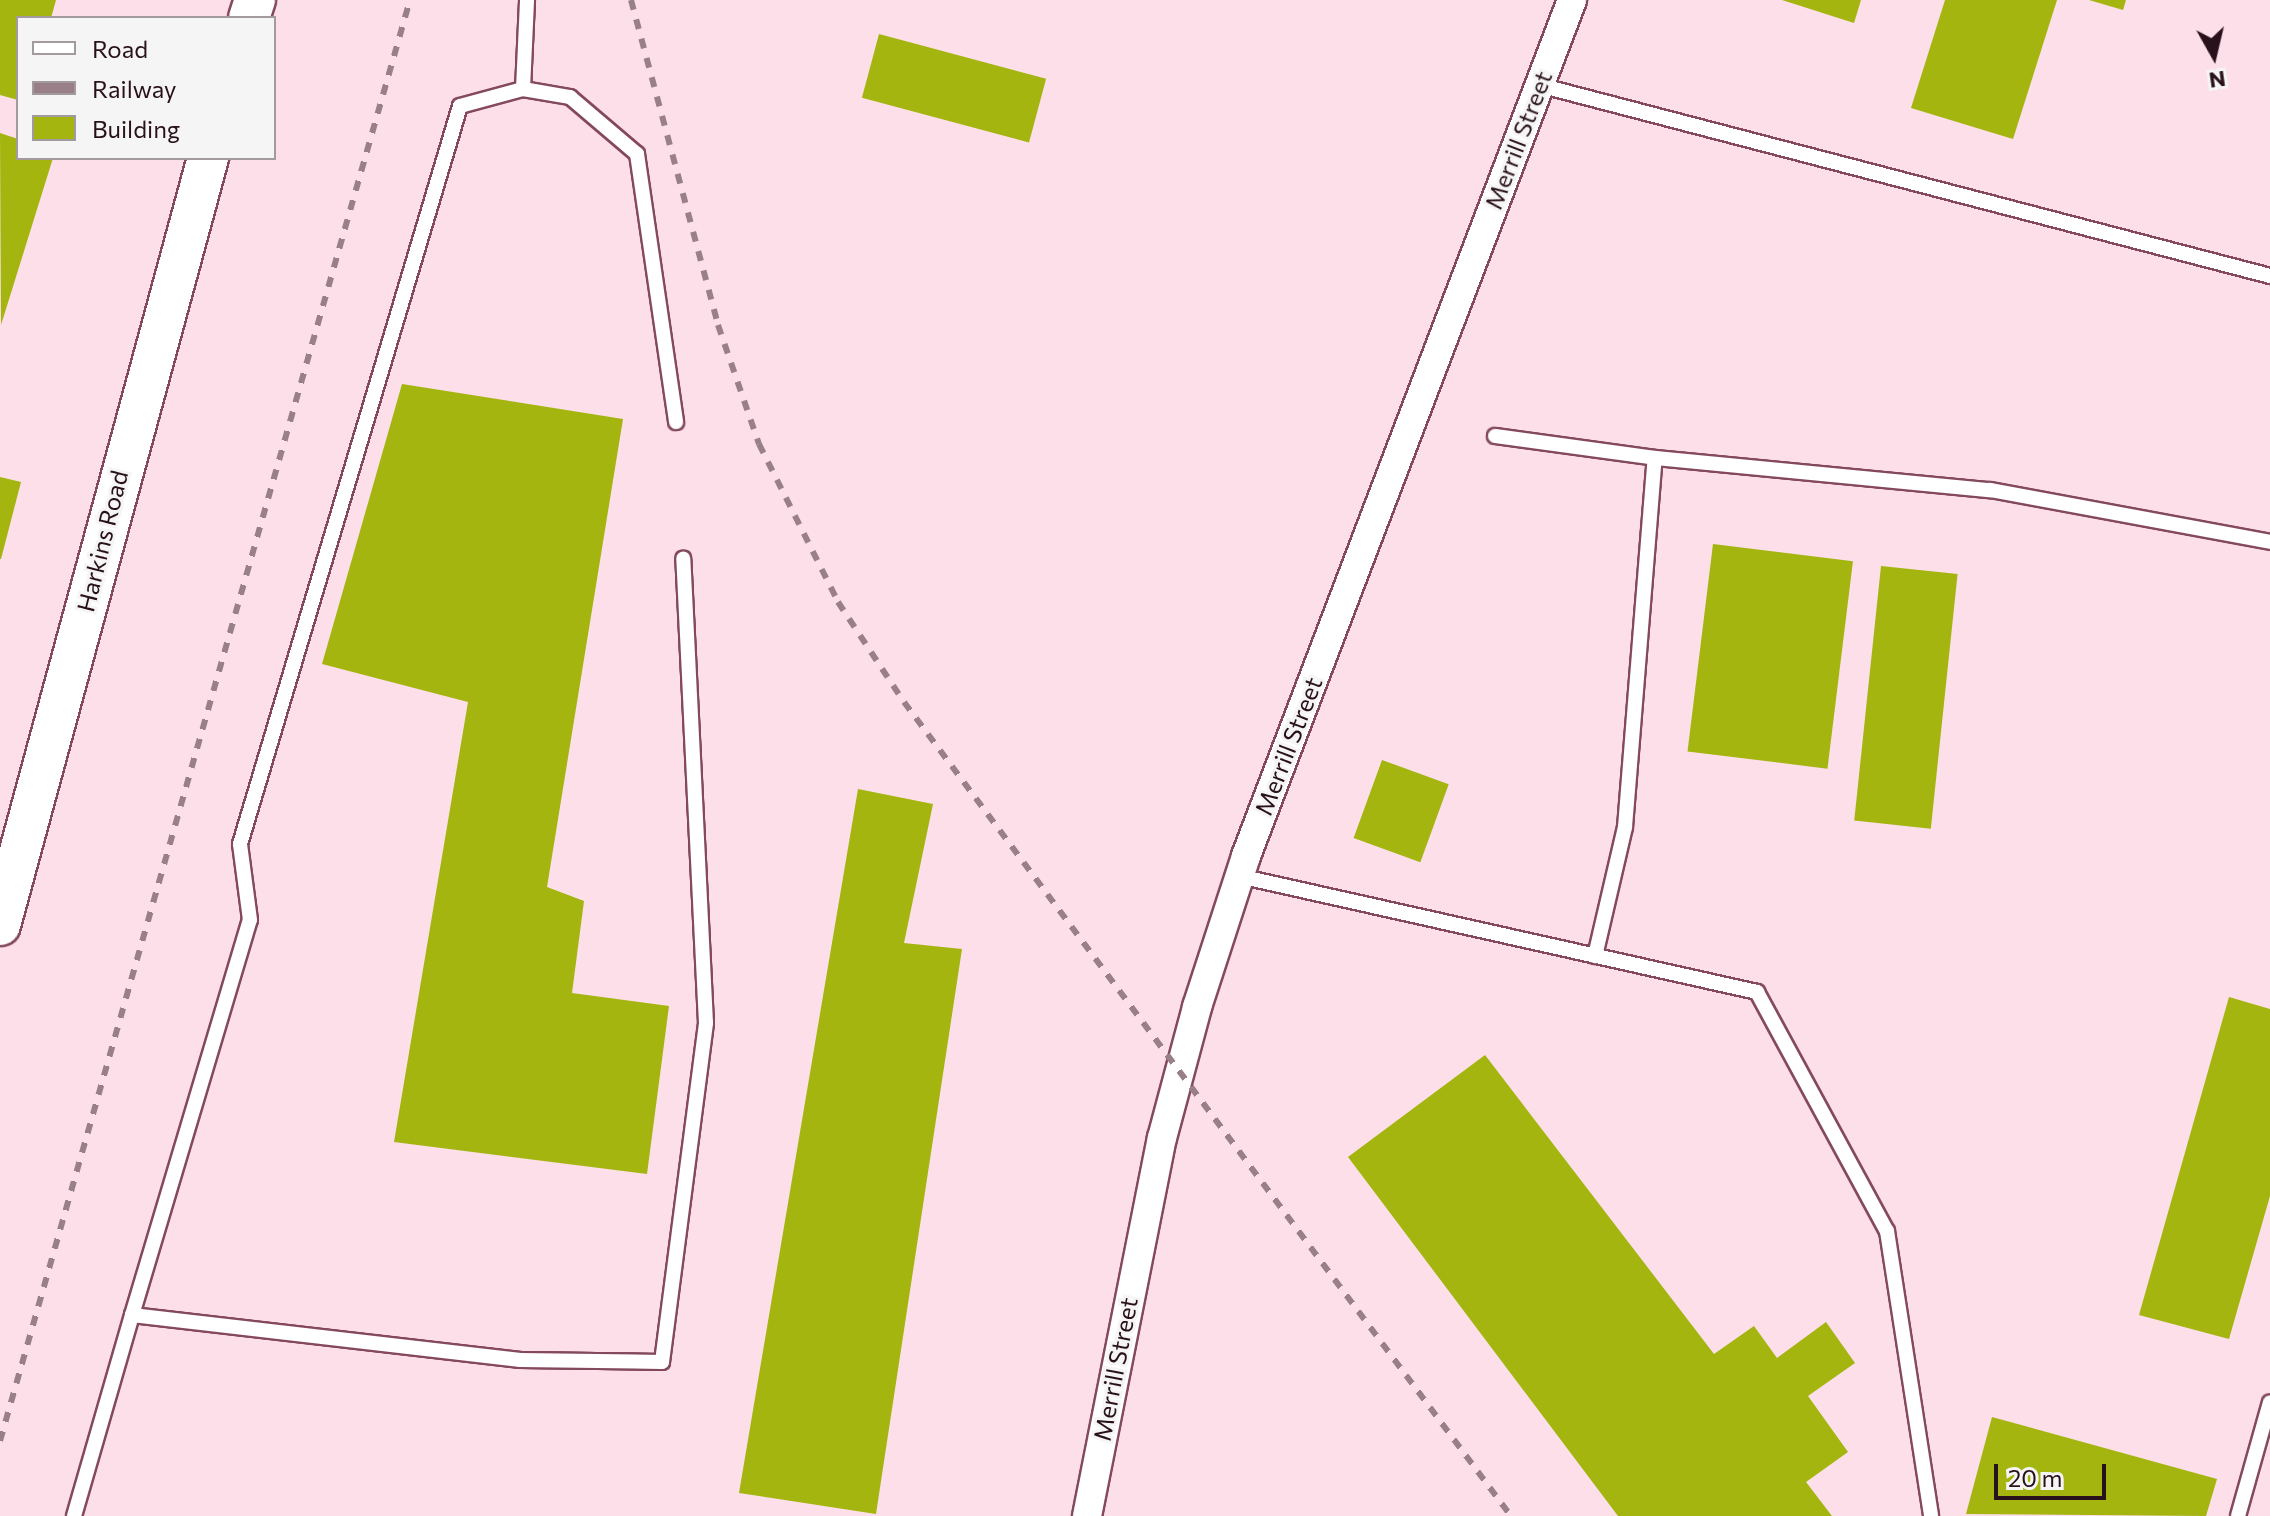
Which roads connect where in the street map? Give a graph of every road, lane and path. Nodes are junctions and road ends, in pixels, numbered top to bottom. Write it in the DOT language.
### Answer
graph roads {
  1 [pos="527,0"];
  2 [pos="1572,0"];
  3 [pos="1539,85"];
  4 [pos="523,89"];
  5 [pos="207,160"];
  6 [pos="2270,276"];
  7 [pos="676,422"];
  8 [pos="1495,436"];
  9 [pos="1655,458"];
  10 [pos="2270,542"];
  11 [pos="683,559"];
  12 [pos="8,865"];
  13 [pos="1239,876"];
  14 [pos="0,925"];
  15 [pos="1595,956"];
  16 [pos="132,1315"];
  17 [pos="2270,1402"];
  18 [pos="74,1516"];
  19 [pos="1087,1516"];
  20 [pos="1931,1516"];
  21 [pos="2238,1516"];
  1 -- 4 [label="lane"];
  2 -- 3 [label="street, Merrill Street"];
  3 -- 6 [label="lane"];
  3 -- 13 [label="street, Merrill Street"];
  4 -- 7 [label="lane"];
  4 -- 16 [label="lane"];
  5 -- 12 [label="street, Harkins Road"];
  8 -- 9 [label="lane"];
  9 -- 10 [label="lane"];
  9 -- 15 [label="lane"];
  11 -- 16 [label="lane"];
  12 -- 14 [label="street, Harkins Road"];
  13 -- 15 [label="lane"];
  13 -- 19 [label="street, Merrill Street"];
  15 -- 20 [label="lane"];
  16 -- 18 [label="lane"];
  17 -- 21 [label="lane"];
}
